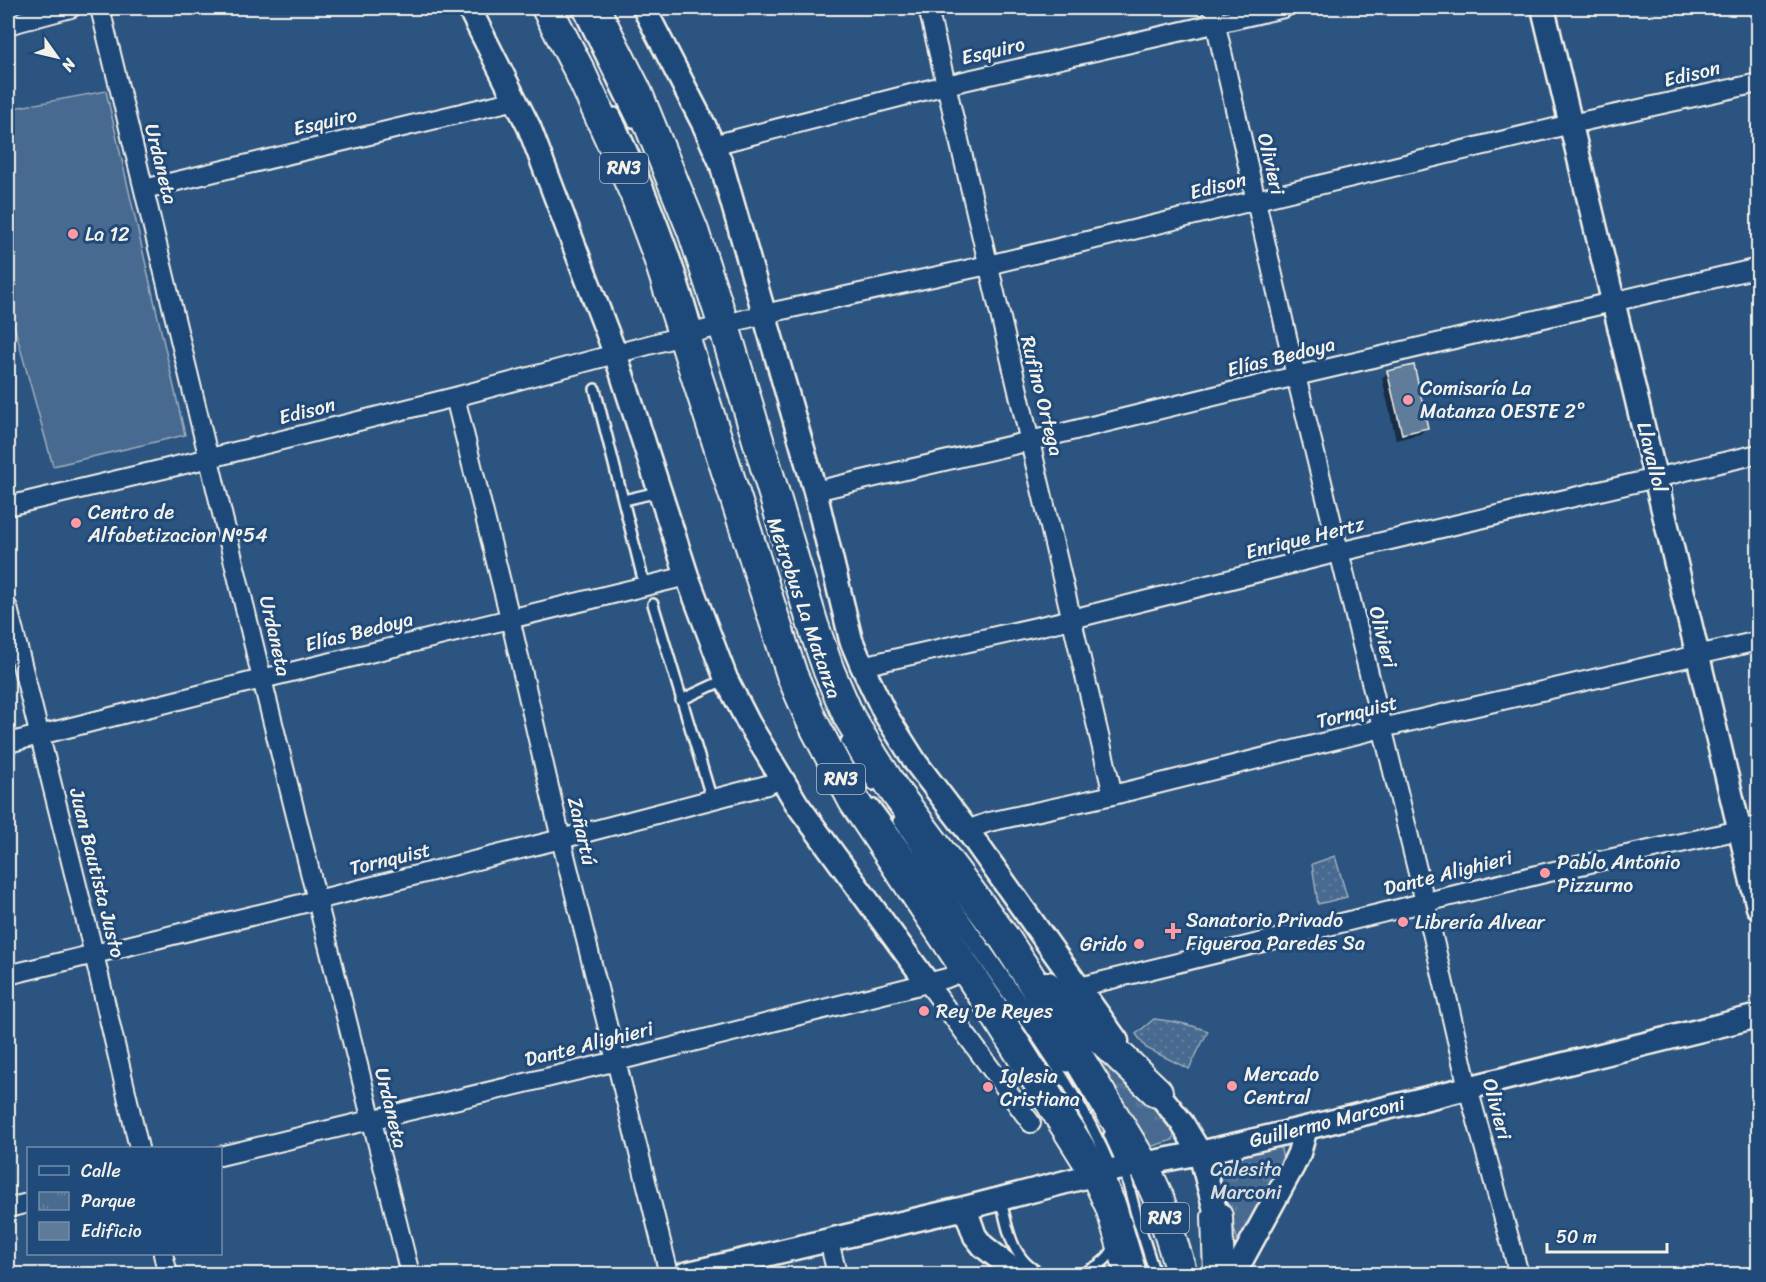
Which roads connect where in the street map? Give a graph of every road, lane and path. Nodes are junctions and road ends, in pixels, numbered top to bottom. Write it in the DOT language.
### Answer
graph roads {
  1 [pos="71,8"];
  2 [pos="100,8"];
  3 [pos="469,8"];
  4 [pos="547,8"];
  5 [pos="577,8"];
  6 [pos="594,8"];
  7 [pos="644,8"];
  8 [pos="928,8"];
  9 [pos="1284,8"];
  10 [pos="1543,8"];
  11 [pos="1214,15"];
  12 [pos="8,25"];
  13 [pos="1758,83"];
  14 [pos="946,85"];
  15 [pos="516,100"];
  16 [pos="611,105"];
  17 [pos="1571,124"];
  18 [pos="635,128"];
  19 [pos="713,145"];
  20 [pos="144,189"];
  21 [pos="1256,200"];
  22 [pos="988,265"];
  23 [pos="1758,268"];
  24 [pos="1614,302"];
  25 [pos="764,314"];
  26 [pos="708,334"];
  27 [pos="615,353"];
  28 [pos="1296,376"];
  29 [pos="732,388"];
  30 [pos="595,389"];
  31 [pos="455,397"];
  32 [pos="1030,441"];
  33 [pos="1758,454"];
  34 [pos="210,458"];
  35 [pos="1657,478"];
  36 [pos="661,491"];
  37 [pos="815,491"];
  38 [pos="624,500"];
  39 [pos="8,506"];
  40 [pos="1339,552"];
  41 [pos="687,576"];
  42 [pos="645,587"];
  43 [pos="653,604"];
  44 [pos="8,608"];
  45 [pos="510,618"];
  46 [pos="1072,619"];
  47 [pos="1758,641"];
  48 [pos="1698,655"];
  49 [pos="862,666"];
  50 [pos="262,679"];
  51 [pos="726,679"];
  52 [pos="681,700"];
  53 [pos="838,728"];
  54 [pos="1382,728"];
  55 [pos="39,736"];
  56 [pos="8,743"];
  57 [pos="781,779"];
  58 [pos="880,794"];
  59 [pos="1113,795"];
  60 [pos="868,798"];
  61 [pos="712,800"];
  62 [pos="892,812"];
  63 [pos="1749,829"];
  64 [pos="967,830"];
  65 [pos="561,839"];
  66 [pos="316,900"];
  67 [pos="1425,902"];
  68 [pos="1758,907"];
  69 [pos="1005,939"];
  70 [pos="94,954"];
  71 [pos="966,970"];
  72 [pos="8,975"];
  73 [pos="927,982"];
  74 [pos="1079,987"];
  75 [pos="1758,1016"];
  76 [pos="616,1061"];
  77 [pos="1468,1088"];
  78 [pos="1157,1092"];
  79 [pos="1090,1103"];
  80 [pos="371,1121"];
  81 [pos="1031,1123"];
  82 [pos="1306,1128"];
  83 [pos="1106,1130"];
  84 [pos="139,1147"];
  85 [pos="1200,1153"];
  86 [pos="222,1156"];
  87 [pos="1118,1172"];
  88 [pos="1001,1198"];
  89 [pos="27,1203"];
  90 [pos="8,1208"];
  91 [pos="965,1208"];
  92 [pos="1217,1217"];
  93 [pos="1118,1232"];
  94 [pos="829,1241"];
  95 [pos="164,1255"];
  96 [pos="168,1275"];
  97 [pos="410,1275"];
  98 [pos="669,1275"];
  99 [pos="685,1275"];
  100 [pos="837,1275"];
  101 [pos="1019,1275"];
  102 [pos="1043,1275"];
  103 [pos="1081,1275"];
  104 [pos="1131,1275"];
  105 [pos="1155,1275"];
  106 [pos="1182,1275"];
  107 [pos="1220,1275"];
  108 [pos="1233,1275"];
  109 [pos="1519,1275"];
  1 -- 12 [label="street"];
  2 -- 20 [label="street, Urdaneta"];
  3 -- 15 [label="street"];
  4 -- 26 [label="highway, RN3"];
  5 -- 18 [label="lane"];
  6 -- 26 [label="highway, RN3"];
  7 -- 19 [label="street"];
  8 -- 14 [label="street, Rufino Ortega"];
  9 -- 11 [label="street, Esquiro"];
  10 -- 17 [label="street, Llavallol"];
  11 -- 14 [label="street, Esquiro"];
  11 -- 21 [label="street, Olivieri"];
  13 -- 17 [label="street, Edison"];
  14 -- 19 [label="street, Esquiro"];
  14 -- 22 [label="street, Rufino Ortega"];
  15 -- 20 [label="street, Esquiro"];
  15 -- 27 [label="street"];
  16 -- 26 [label="lane"];
  17 -- 21 [label="street, Edison"];
  17 -- 24 [label="street, Llavallol"];
  19 -- 25 [label="street"];
  20 -- 34 [label="street, Urdaneta"];
  21 -- 22 [label="street, Edison"];
  21 -- 28 [label="street, Olivieri"];
  22 -- 25 [label="street, Edison"];
  22 -- 32 [label="street, Rufino Ortega"];
  23 -- 24 [label="street, Elías Bedoya"];
  24 -- 28 [label="street, Elías Bedoya"];
  24 -- 35 [label="street, Llavallol"];
  25 -- 26 [label="street, Edison"];
  25 -- 37 [label="street"];
  26 -- 27 [label="street, Edison"];
  26 -- 29 [label="lane"];
  26 -- 69 [label="highway, RN3"];
  26 -- 71 [label="highway, RN3"];
  27 -- 31 [label="street, Edison"];
  27 -- 36 [label="street"];
  28 -- 32 [label="street, Elías Bedoya"];
  28 -- 40 [label="street, Olivieri"];
  30 -- 38 [label="lane"];
  31 -- 34 [label="street, Edison"];
  31 -- 45 [label="street, Zañartú"];
  32 -- 37 [label="street, Elías Bedoya"];
  32 -- 46 [label="street, Rufino Ortega"];
  33 -- 35 [label="street, Enrique Hertz"];
  34 -- 39 [label="street, Edison"];
  34 -- 50 [label="street, Urdaneta"];
  35 -- 40 [label="street, Enrique Hertz"];
  35 -- 48 [label="street, Llavallol"];
  36 -- 38 [label="lane"];
  36 -- 41 [label="street"];
  37 -- 49 [label="street"];
  38 -- 42 [label="lane"];
  40 -- 46 [label="street, Enrique Hertz"];
  40 -- 54 [label="street, Olivieri"];
  41 -- 42 [label="street, Elías Bedoya"];
  41 -- 51 [label="street"];
  42 -- 45 [label="street, Elías Bedoya"];
  43 -- 52 [label="lane"];
  44 -- 55 [label="street, Juan Bautista Justo"];
  45 -- 50 [label="street, Elías Bedoya"];
  45 -- 65 [label="street, Zañartú"];
  46 -- 49 [label="street, Enrique Hertz"];
  46 -- 59 [label="street, Rufino Ortega"];
  47 -- 48 [label="street, Tornquist"];
  48 -- 54 [label="street, Tornquist"];
  48 -- 63 [label="street, Llavallol"];
  49 -- 64 [label="street"];
  50 -- 55 [label="street, Elías Bedoya"];
  50 -- 66 [label="street, Urdaneta"];
  51 -- 52 [label="lane"];
  51 -- 57 [label="street"];
  52 -- 61 [label="lane"];
  53 -- 58 [label="lane"];
  54 -- 59 [label="street, Tornquist"];
  54 -- 67 [label="street, Olivieri"];
  55 -- 56 [label="street, Elías Bedoya"];
  55 -- 70 [label="street, Juan Bautista Justo"];
  57 -- 61 [label="street, Tornquist"];
  57 -- 73 [label="street"];
  59 -- 64 [label="street, Tornquist"];
  60 -- 87 [label="lane"];
  61 -- 65 [label="street, Tornquist"];
  62 -- 79 [label="lane"];
  63 -- 67 [label="street, Dante Alighieri"];
  63 -- 68 [label="street, Llavallol"];
  64 -- 74 [label="street"];
  65 -- 66 [label="street, Tornquist"];
  65 -- 76 [label="street, Zañartú"];
  66 -- 70 [label="street, Tornquist"];
  66 -- 80 [label="street, Urdaneta"];
  67 -- 74 [label="street, Dante Alighieri"];
  67 -- 77 [label="street, Olivieri"];
  69 -- 78 [label="highway"];
  69 -- 87 [label="highway, RN3"];
  70 -- 72 [label="street, Tornquist"];
  70 -- 84 [label="street, Juan Bautista Justo"];
  71 -- 73 [label="street, Dante Alighieri"];
  71 -- 87 [label="highway, RN3"];
  73 -- 76 [label="street, Dante Alighieri"];
  73 -- 81 [label="street"];
  74 -- 78 [label="street"];
  75 -- 77 [label="street, Guillermo Marconi"];
  76 -- 80 [label="street, Dante Alighieri"];
  76 -- 98 [label="street, Zañartú"];
  77 -- 82 [label="street, Guillermo Marconi"];
  77 -- 109 [label="street, Olivieri"];
  78 -- 85 [label="street"];
  80 -- 86 [label="street, Dante Alighieri"];
  80 -- 97 [label="street, Urdaneta"];
  82 -- 85 [label="street, Guillermo Marconi"];
  82 -- 108 [label="street"];
  83 -- 87 [label="lane"];
  85 -- 87 [label="street, Guillermo Marconi"];
  85 -- 92 [label="street"];
  87 -- 88 [label="street, Guillermo Marconi"];
  87 -- 93 [label="highway, RN3"];
  87 -- 105 [label="lane"];
  87 -- 106 [label="highway, RN3"];
  88 -- 91 [label="street, Guillermo Marconi"];
  88 -- 102 [label="lane"];
  89 -- 90 [label="street"];
  91 -- 94 [label="street, Guillermo Marconi"];
  91 -- 101 [label="street"];
  92 -- 107 [label="highway, RN3"];
  92 -- 108 [label="street"];
  93 -- 103 [label="lane"];
  93 -- 104 [label="highway, RN3"];
  94 -- 99 [label="street, Guillermo Marconi"];
  94 -- 100 [label="street"];
  95 -- 96 [label="street"];
}
